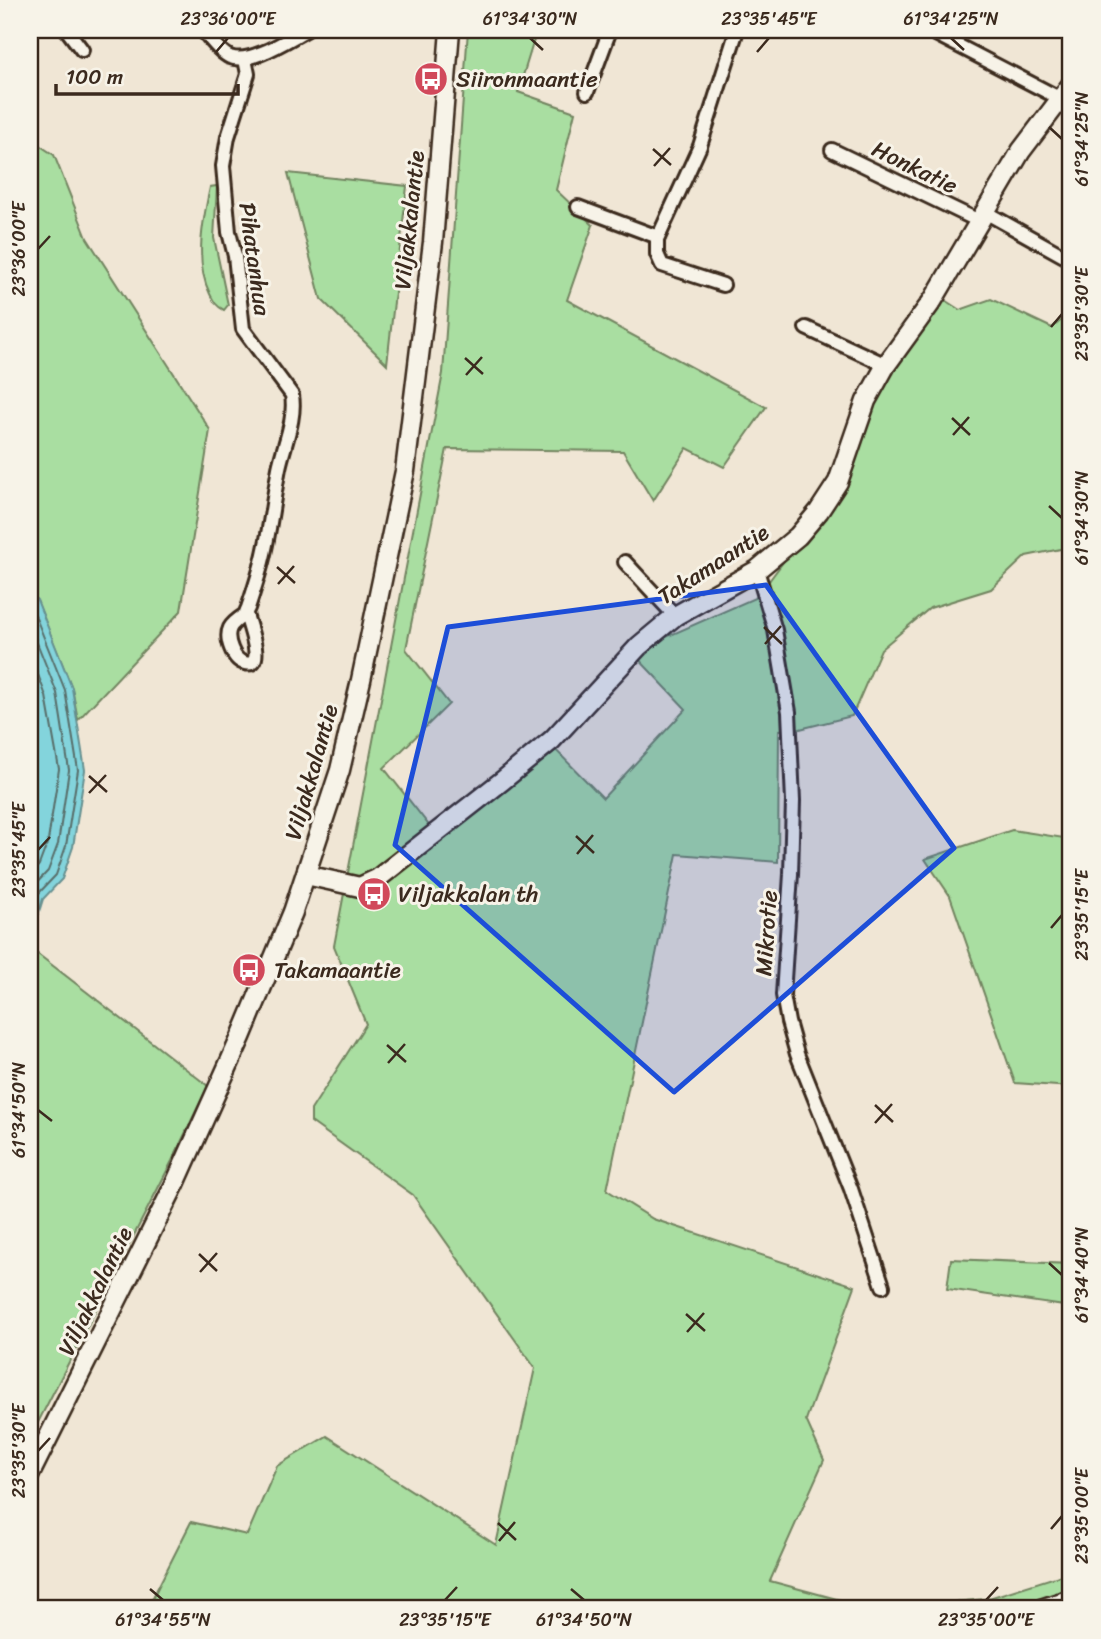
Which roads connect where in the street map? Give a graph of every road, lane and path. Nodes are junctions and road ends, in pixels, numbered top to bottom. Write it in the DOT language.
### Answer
graph roads {
  1 [pos="67,30"];
  2 [pos="203,30"];
  3 [pos="306,30"];
  4 [pos="450,30"];
  5 [pos="610,30"];
  6 [pos="737,30"];
  7 [pos="928,30"];
  8 [pos="944,33"];
  9 [pos="82,50"];
  10 [pos="245,59"];
  11 [pos="587,92"];
  12 [pos="1066,92"];
  13 [pos="832,150"];
  14 [pos="578,207"];
  15 [pos="982,216"];
  16 [pos="658,237"];
  17 [pos="1071,260"];
  18 [pos="723,285"];
  19 [pos="806,328"];
  20 [pos="886,365"];
  21 [pos="625,562"];
  22 [pos="757,570"];
  23 [pos="246,614"];
  24 [pos="675,616"];
  25 [pos="306,875"];
  26 [pos="883,1286"];
  27 [pos="30,1474"];
  28 [pos="1071,1599"];
  29 [pos="1041,1609"];
  1 -- 9 [label="street"];
  2 -- 10 [label="street"];
  3 -- 10 [label="street"];
  4 -- 25 [label="street, Viljakkalantie"];
  5 -- 11 [label="street"];
  6 -- 16 [label="street"];
  7 -- 8 [label="street"];
  8 -- 12 [label="street"];
  10 -- 23 [label="street, Pihatanhua"];
  12 -- 15 [label="street, Takamaantie"];
  13 -- 15 [label="street, Honkatie"];
  14 -- 16 [label="street"];
  15 -- 17 [label="street, Honkatie"];
  15 -- 20 [label="street, Takamaantie"];
  16 -- 18 [label="street"];
  19 -- 20 [label="street"];
  20 -- 22 [label="street, Takamaantie"];
  21 -- 24 [label="street"];
  22 -- 24 [label="street, Takamaantie"];
  22 -- 26 [label="street, Mikrotie"];
  24 -- 25 [label="street, Takamaantie"];
  25 -- 27 [label="street, Viljakkalantie"];
  28 -- 29 [label="street"];
}
